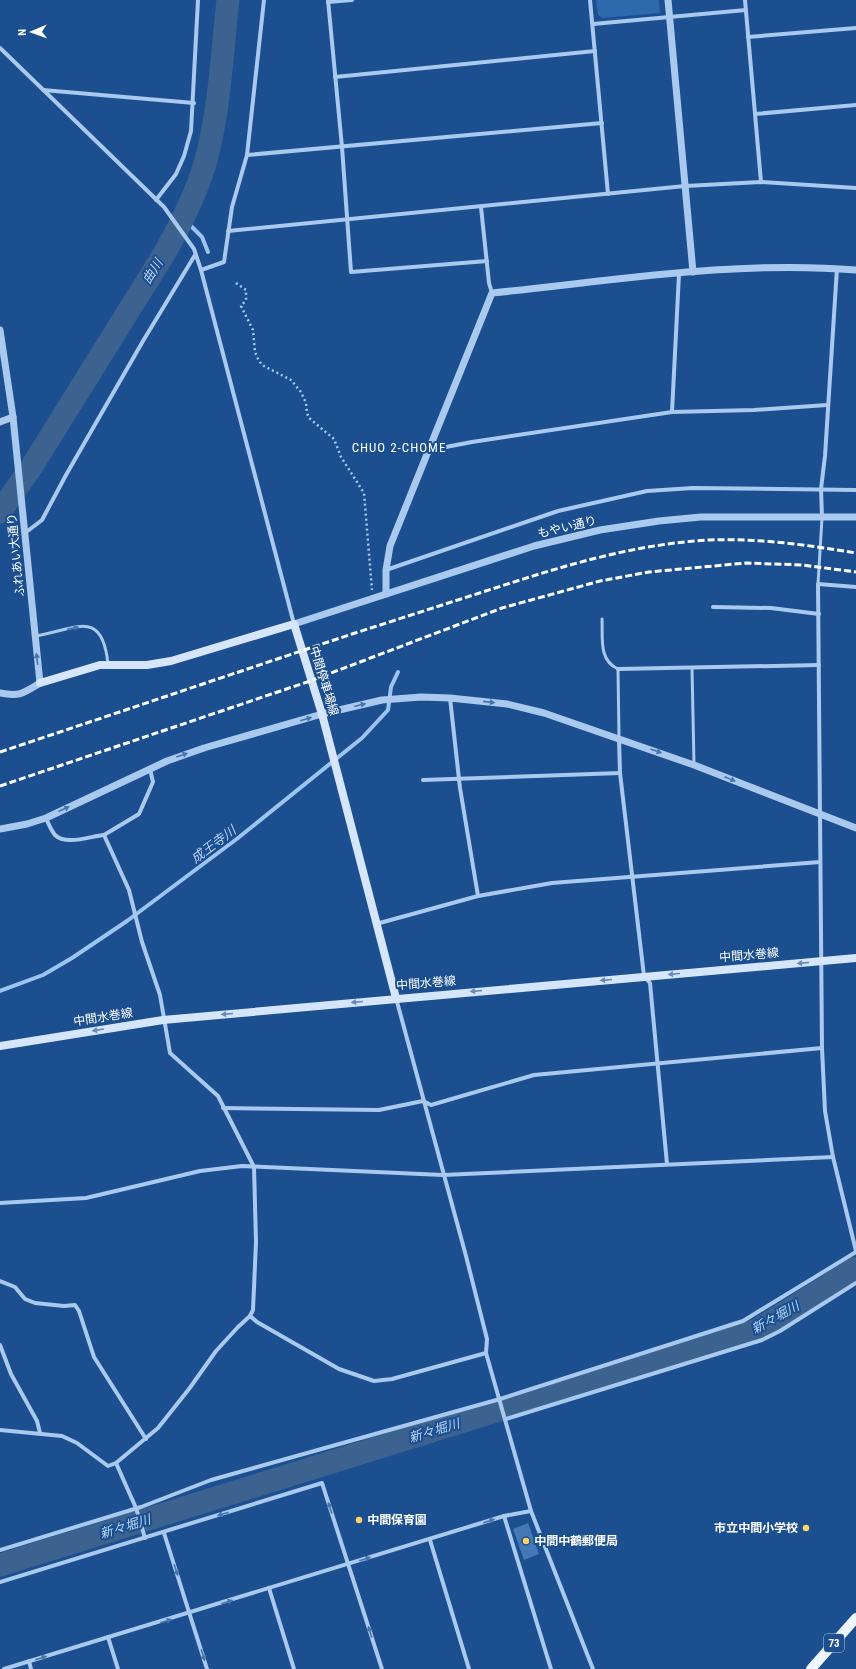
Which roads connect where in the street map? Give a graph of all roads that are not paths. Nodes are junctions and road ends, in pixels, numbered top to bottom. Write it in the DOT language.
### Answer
graph roads {
  1 [pos="198,0"];
  2 [pos="264,0"];
  3 [pos="352,0"];
  4 [pos="590,0"];
  5 [pos="668,0"];
  6 [pos="745,0"];
  7 [pos="328,1"];
  8 [pos="746,10"];
  9 [pos="669,17"];
  10 [pos="593,24"];
  11 [pos="856,28"];
  12 [pos="748,37"];
  13 [pos="0,48"];
  14 [pos="595,51"];
  15 [pos="335,77"];
  16 [pos="43,90"];
  17 [pos="194,103"];
  18 [pos="856,105"];
  19 [pos="755,114"];
  20 [pos="602,123"];
  21 [pos="342,147"];
  22 [pos="247,155"];
  23 [pos="761,182"];
  24 [pos="685,186"];
  25 [pos="856,188"];
  26 [pos="608,194"];
  27 [pos="156,200"];
  28 [pos="481,207"];
  29 [pos="347,220"];
  30 [pos="228,231"];
  31 [pos="196,255"];
  32 [pos="487,261"];
  33 [pos="837,268"];
  34 [pos="201,270"];
  35 [pos="856,270"];
  36 [pos="693,272"];
  37 [pos="679,274"];
  38 [pos="492,293"];
  39 [pos="0,330"];
  40 [pos="827,405"];
  41 [pos="672,412"];
  42 [pos="13,417"];
  43 [pos="0,422"];
  44 [pos="430,450"];
  45 [pos="821,489"];
  46 [pos="856,490"];
  47 [pos="822,517"];
  48 [pos="856,518"];
  49 [pos="25,533"];
  50 [pos="386,570"];
  51 [pos="818,584"];
  52 [pos="856,587"];
  53 [pos="386,594"];
  54 [pos="713,607"];
  55 [pos="819,614"];
  56 [pos="602,619"];
  57 [pos="294,624"];
  58 [pos="35,636"];
  59 [pos="108,665"];
  60 [pos="819,666"];
  61 [pos="692,668"];
  62 [pos="618,670"];
  63 [pos="40,683"];
  64 [pos="0,693"];
  65 [pos="450,698"];
  66 [pos="322,714"];
  67 [pos="619,738"];
  68 [pos="694,765"];
  69 [pos="150,769"];
  70 [pos="620,773"];
  71 [pos="460,778"];
  72 [pos="423,780"];
  73 [pos="821,815"];
  74 [pos="46,818"];
  75 [pos="856,828"];
  76 [pos="0,829"];
  77 [pos="104,835"];
  78 [pos="820,862"];
  79 [pos="634,876"];
  80 [pos="478,896"];
  81 [pos="376,924"];
  82 [pos="856,958"];
  83 [pos="821,961"];
  84 [pos="644,976"];
  85 [pos="396,998"];
  86 [pos="163,1020"];
  87 [pos="0,1046"];
  88 [pos="822,1048"];
  89 [pos="658,1063"];
  90 [pos="423,1101"];
  91 [pos="223,1108"];
  92 [pos="833,1157"];
  93 [pos="667,1164"];
  94 [pos="254,1168"];
  95 [pos="443,1175"];
  96 [pos="0,1203"];
  97 [pos="856,1251"];
  98 [pos="0,1281"];
  99 [pos="856,1283"];
  100 [pos="250,1316"];
  101 [pos="0,1344"];
  102 [pos="486,1353"];
  103 [pos="500,1400"];
  104 [pos="505,1417"];
  105 [pos="0,1430"];
  106 [pos="40,1433"];
  107 [pos="146,1439"];
  108 [pos="116,1463"];
  109 [pos="136,1510"];
  110 [pos="531,1511"];
  111 [pos="504,1516"];
  112 [pos="164,1533"];
  113 [pos="145,1538"];
  114 [pos="430,1540"];
  115 [pos="0,1550"];
  116 [pos="349,1564"];
  117 [pos="0,1582"];
  118 [pos="269,1588"];
  119 [pos="190,1614"];
  120 [pos="856,1618"];
  121 [pos="108,1637"];
  122 [pos="29,1661"];
  123 [pos="4,1669"];
  124 [pos="31,1669"];
  125 [pos="118,1669"];
  126 [pos="207,1669"];
  127 [pos="294,1669"];
  128 [pos="382,1669"];
  129 [pos="469,1669"];
  130 [pos="550,1669"];
  131 [pos="593,1669"];
  132 [pos="811,1669"];
  1 -- 17 [label="street"];
  2 -- 22 [label="street"];
  3 -- 7 [label="street"];
  4 -- 10 [label="street"];
  5 -- 9 [label="street"];
  6 -- 8 [label="street"];
  7 -- 15 [label="street"];
  8 -- 9 [label="street"];
  8 -- 12 [label="street"];
  9 -- 10 [label="street"];
  9 -- 24 [label="street"];
  10 -- 14 [label="street"];
  11 -- 12 [label="street"];
  12 -- 19 [label="street"];
  13 -- 16 [label="street"];
  14 -- 15 [label="street"];
  14 -- 20 [label="street"];
  15 -- 21 [label="street"];
  16 -- 17 [label="street"];
  16 -- 27 [label="street"];
  17 -- 27 [label="street"];
  18 -- 19 [label="street"];
  19 -- 23 [label="street"];
  20 -- 21 [label="street"];
  20 -- 26 [label="street"];
  21 -- 22 [label="street"];
  21 -- 29 [label="street"];
  22 -- 30 [label="street"];
  23 -- 24 [label="street"];
  23 -- 25 [label="street"];
  24 -- 26 [label="street"];
  24 -- 36 [label="street"];
  26 -- 28 [label="street"];
  27 -- 31 [label="street"];
  28 -- 29 [label="street"];
  28 -- 32 [label="street"];
  29 -- 30 [label="street"];
  29 -- 32 [label="street"];
  30 -- 34 [label="street"];
  31 -- 34 [label="street"];
  31 -- 49 [label="street"];
  32 -- 38 [label="street"];
  33 -- 35 [label="street"];
  33 -- 36 [label="street"];
  33 -- 40 [label="street"];
  34 -- 57 [label="street"];
  36 -- 37 [label="street"];
  37 -- 38 [label="street"];
  37 -- 41 [label="street"];
  38 -- 44 [label="street"];
  39 -- 42 [label="street, ふれあい大通り"];
  40 -- 41 [label="street"];
  40 -- 45 [label="street"];
  41 -- 44 [label="street"];
  42 -- 43 [label="street"];
  42 -- 49 [label="street, ふれあい大通り"];
  44 -- 50 [label="street"];
  45 -- 46 [label="street"];
  45 -- 47 [label="street"];
  45 -- 50 [label="street"];
  47 -- 48 [label="street, もやい通り"];
  47 -- 51 [label="lane"];
  47 -- 53 [label="street, もやい通り"];
  49 -- 58 [label="street, ふれあい大通り"];
  50 -- 53 [label="street"];
  51 -- 52 [label="street"];
  51 -- 55 [label="street"];
  53 -- 57 [label="street, もやい通り"];
  54 -- 55 [label="street"];
  55 -- 60 [label="street"];
  56 -- 62 [label="lane"];
  57 -- 59 [label="main road"];
  57 -- 66 [label="main road, 中間停車場線"];
  58 -- 59 [label="lane, one-way"];
  63 -- 58 [label="street, ふれあい大通り, one-way"];
  59 -- 63 [label="main road"];
  60 -- 61 [label="street"];
  60 -- 73 [label="street"];
  61 -- 62 [label="street"];
  61 -- 68 [label="lane"];
  62 -- 67 [label="lane"];
  63 -- 64 [label="street"];
  66 -- 65 [label="street, one-way"];
  65 -- 67 [label="street, one-way"];
  65 -- 71 [label="street"];
  69 -- 66 [label="street, one-way"];
  66 -- 81 [label="main road, 中間停車場線"];
  67 -- 68 [label="street, one-way"];
  67 -- 70 [label="street"];
  68 -- 73 [label="street, one-way"];
  74 -- 69 [label="street, one-way"];
  69 -- 77 [label="street"];
  70 -- 71 [label="street"];
  70 -- 79 [label="street"];
  71 -- 72 [label="street"];
  71 -- 80 [label="street"];
  73 -- 75 [label="street"];
  73 -- 78 [label="street"];
  74 -- 76 [label="street"];
  74 -- 77 [label="street"];
  77 -- 86 [label="street"];
  78 -- 79 [label="street"];
  78 -- 83 [label="street"];
  79 -- 80 [label="street"];
  79 -- 84 [label="street"];
  80 -- 81 [label="street"];
  81 -- 85 [label="main road, 中間停車場線"];
  82 -- 83 [label="main road, 中間水巻線"];
  83 -- 84 [label="main road, 中間水巻線, one-way"];
  83 -- 88 [label="street"];
  84 -- 85 [label="main road, 中間水巻線, one-way"];
  84 -- 89 [label="street"];
  85 -- 86 [label="main road, 中間水巻線, one-way"];
  85 -- 90 [label="street"];
  86 -- 87 [label="main road, 中間水巻線, one-way"];
  86 -- 91 [label="street"];
  88 -- 89 [label="street"];
  88 -- 92 [label="street"];
  89 -- 90 [label="street"];
  89 -- 93 [label="street"];
  90 -- 91 [label="street"];
  90 -- 95 [label="street"];
  91 -- 94 [label="street"];
  92 -- 93 [label="street"];
  92 -- 97 [label="street"];
  93 -- 95 [label="street"];
  94 -- 95 [label="street"];
  94 -- 96 [label="street"];
  94 -- 100 [label="street"];
  95 -- 102 [label="street"];
  97 -- 103 [label="street"];
  98 -- 107 [label="street"];
  99 -- 104 [label="street"];
  100 -- 102 [label="street"];
  100 -- 107 [label="street"];
  101 -- 106 [label="street"];
  102 -- 103 [label="street"];
  103 -- 104 [label="street"];
  103 -- 109 [label="street"];
  104 -- 110 [label="street"];
  105 -- 106 [label="street"];
  106 -- 108 [label="street"];
  107 -- 108 [label="street"];
  108 -- 109 [label="street"];
  109 -- 113 [label="street"];
  109 -- 115 [label="street"];
  110 -- 111 [label="street"];
  110 -- 131 [label="street"];
  114 -- 111 [label="street, one-way"];
  111 -- 130 [label="street"];
  112 -- 113 [label="street"];
  116 -- 112 [label="street, one-way"];
  112 -- 119 [label="street, one-way"];
  113 -- 117 [label="street"];
  116 -- 114 [label="street, one-way"];
  114 -- 129 [label="street"];
  116 -- 118 [label="street"];
  128 -- 116 [label="street, one-way"];
  119 -- 118 [label="street, one-way"];
  118 -- 127 [label="street"];
  121 -- 119 [label="street, one-way"];
  119 -- 126 [label="street, one-way"];
  120 -- 132 [label="main road, 73"];
  122 -- 121 [label="street, one-way"];
  121 -- 125 [label="street"];
  122 -- 123 [label="street"];
  122 -- 124 [label="street"];
}
